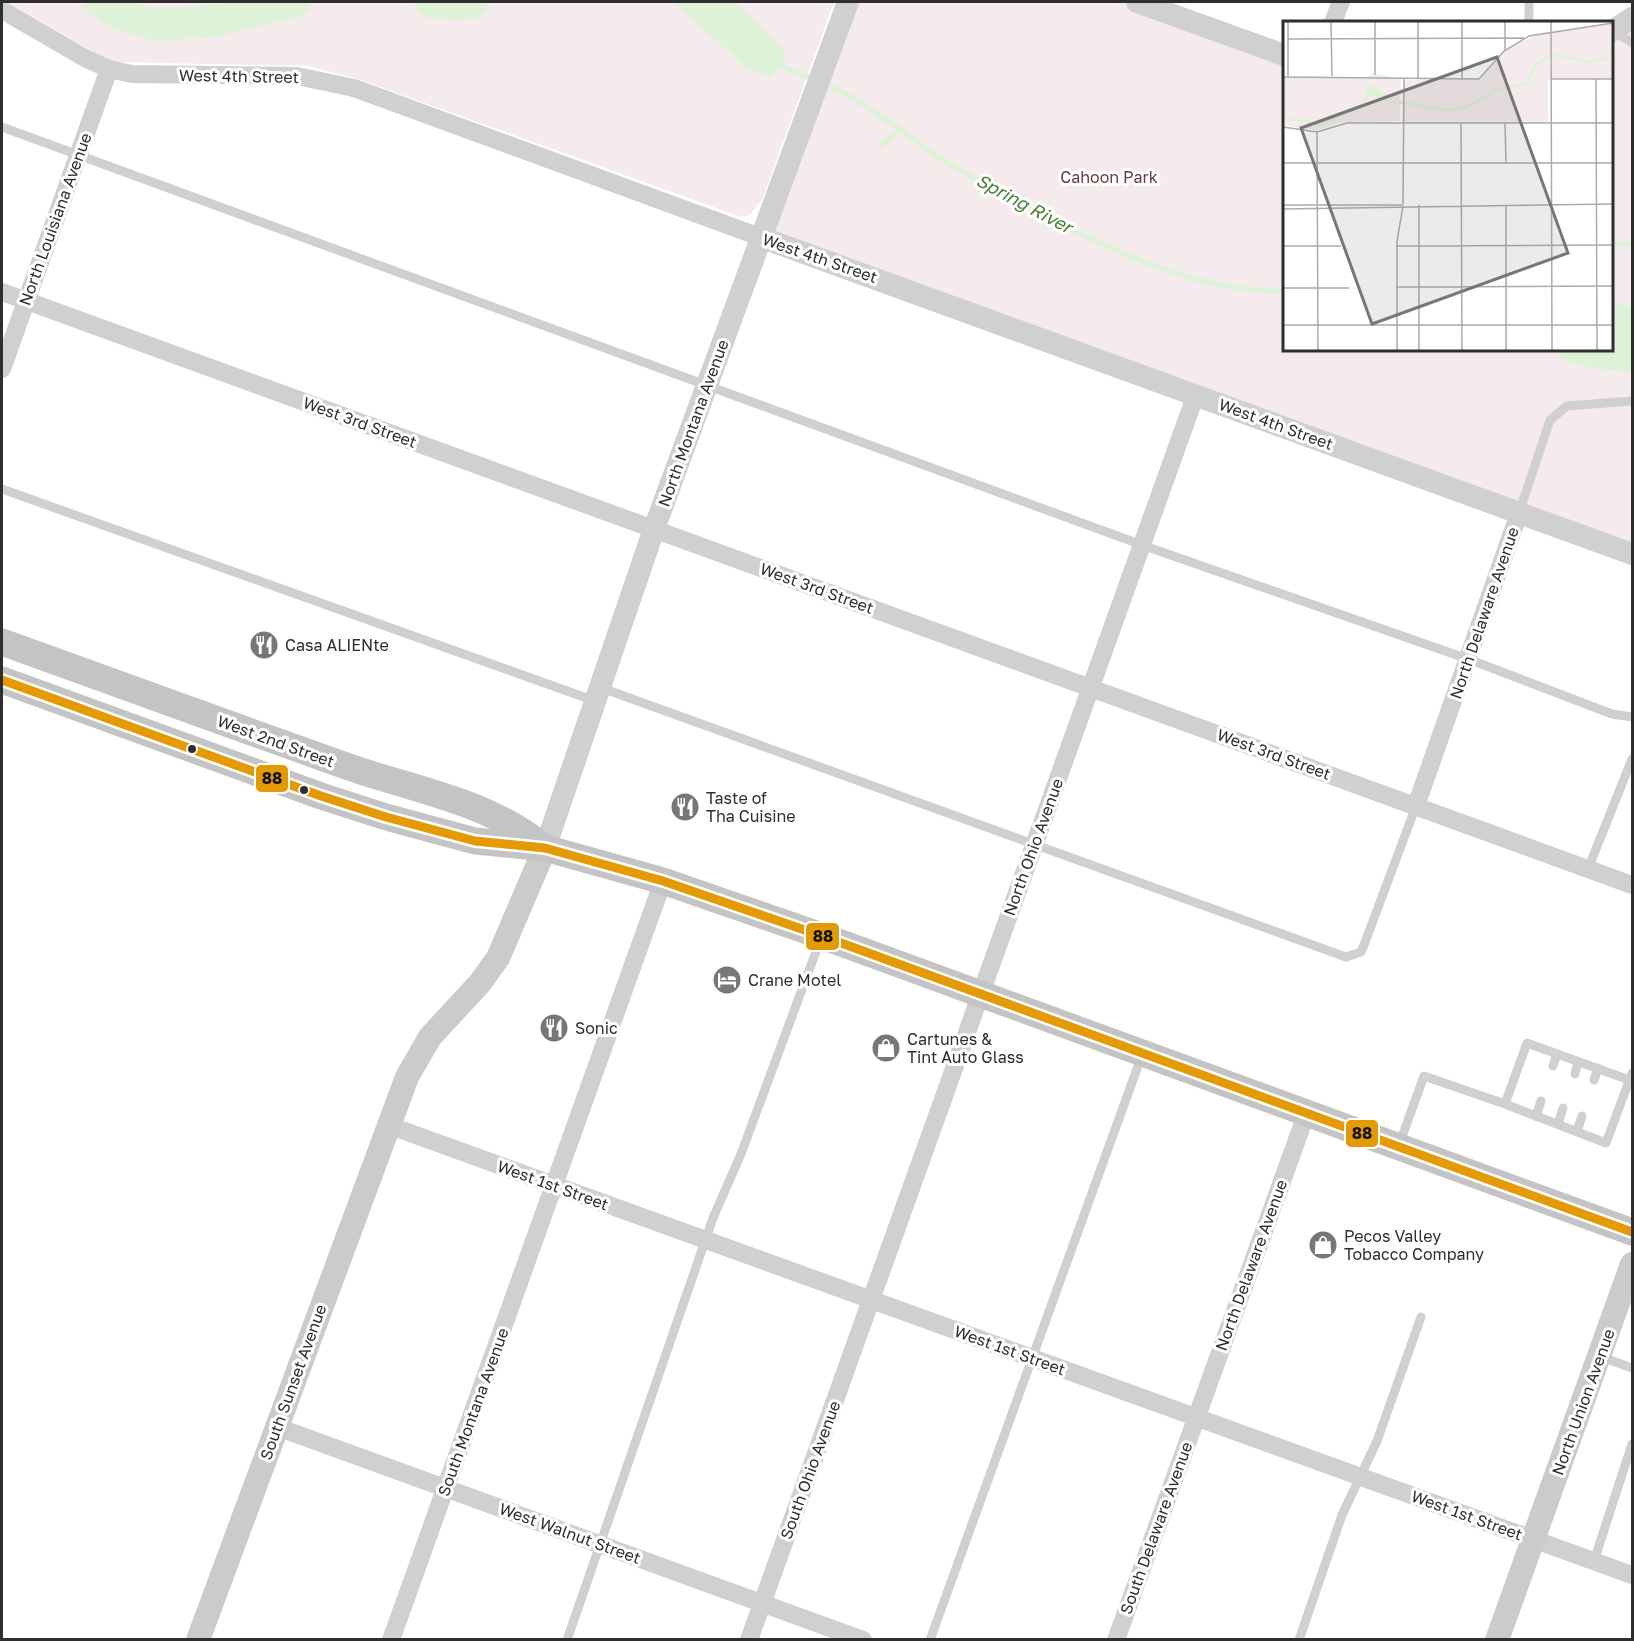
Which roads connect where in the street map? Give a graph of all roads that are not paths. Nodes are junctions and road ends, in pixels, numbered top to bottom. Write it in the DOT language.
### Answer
graph roads {
  1 [pos="848,2"];
  2 [pos="1137,2"];
  3 [pos="1341,2"];
  4 [pos="1528,2"];
  5 [pos="2,10"];
  6 [pos="1632,18"];
  7 [pos="1333,21"];
  8 [pos="1529,21"];
  9 [pos="1613,30"];
  10 [pos="1613,32"];
  11 [pos="1632,43"];
  12 [pos="1283,55"];
  13 [pos="109,69"];
  14 [pos="2,127"];
  15 [pos="78,154"];
  16 [pos="760,237"];
  17 [pos="2,292"];
  18 [pos="26,301"];
  19 [pos="2,369"];
  20 [pos="707,383"];
  21 [pos="1196,394"];
  22 [pos="1632,401"];
  23 [pos="2,489"];
  24 [pos="1519,513"];
  25 [pos="654,529"];
  26 [pos="1142,545"];
  27 [pos="1632,554"];
  28 [pos="2,642"];
  29 [pos="1468,659"];
  30 [pos="2,680"];
  31 [pos="1091,687"];
  32 [pos="597,694"];
  33 [pos="1632,717"];
  34 [pos="1632,759"];
  35 [pos="1416,806"];
  36 [pos="1034,846"];
  37 [pos="545,848"];
  38 [pos="1588,868"];
  39 [pos="663,881"];
  40 [pos="1632,885"];
  41 [pos="822,936"];
  42 [pos="981,993"];
  43 [pos="1143,1052"];
  44 [pos="1557,1054"];
  45 [pos="1578,1062"];
  46 [pos="1553,1066"];
  47 [pos="1598,1068"];
  48 [pos="1575,1074"];
  49 [pos="1632,1078"];
  50 [pos="1594,1080"];
  51 [pos="1541,1101"];
  52 [pos="1505,1104"];
  53 [pos="1563,1108"];
  54 [pos="1307,1112"];
  55 [pos="1536,1116"];
  56 [pos="1582,1116"];
  57 [pos="1558,1124"];
  58 [pos="388,1125"];
  59 [pos="1577,1131"];
  60 [pos="1399,1146"];
  61 [pos="555,1185"];
  62 [pos="1632,1232"];
  63 [pos="705,1240"];
  64 [pos="1632,1264"];
  65 [pos="872,1300"];
  66 [pos="1421,1317"];
  67 [pos="1599,1356"];
  68 [pos="1034,1358"];
  69 [pos="1632,1368"];
  70 [pos="1195,1417"];
  71 [pos="277,1427"];
  72 [pos="1632,1444"];
  73 [pos="1359,1476"];
  74 [pos="445,1488"];
  75 [pos="1533,1539"];
  76 [pos="601,1545"];
  77 [pos="1594,1561"];
  78 [pos="1632,1575"];
  79 [pos="762,1603"];
  80 [pos="198,1640"];
  81 [pos="391,1640"];
  82 [pos="567,1640"];
  83 [pos="749,1640"];
  84 [pos="863,1640"];
  85 [pos="930,1640"];
  86 [pos="1116,1640"];
  87 [pos="1299,1640"];
  88 [pos="1497,1640"];
  1 -- 16 [label="street, North Montana Avenue"];
  2 -- 12 [label="street"];
  3 -- 7 [label="street"];
  4 -- 8 [label="lane"];
  5 -- 13 [label="street, West 4th Street"];
  6 -- 9 [label="street"];
  10 -- 11 [label="lane"];
  13 -- 15 [label="street, North Louisiana Avenue"];
  13 -- 16 [label="street, West 4th Street"];
  14 -- 15 [label="lane"];
  15 -- 18 [label="street, North Louisiana Avenue"];
  15 -- 20 [label="lane"];
  16 -- 20 [label="street, North Montana Avenue"];
  16 -- 21 [label="street, West 4th Street"];
  17 -- 18 [label="street, West 3rd Street"];
  18 -- 19 [label="street, North Louisiana Avenue"];
  18 -- 25 [label="street, West 3rd Street"];
  20 -- 25 [label="street, North Montana Avenue"];
  20 -- 26 [label="lane"];
  21 -- 24 [label="street, West 4th Street"];
  21 -- 26 [label="street, North Ohio Avenue"];
  22 -- 24 [label="lane, North Delaware Avenue"];
  23 -- 32 [label="lane"];
  24 -- 27 [label="street, West 4th Street"];
  24 -- 29 [label="street, North Delaware Avenue"];
  25 -- 31 [label="street, West 3rd Street"];
  25 -- 32 [label="street, North Montana Avenue"];
  26 -- 29 [label="lane"];
  26 -- 31 [label="street, North Ohio Avenue"];
  28 -- 37 [label="main road, West 2nd Street"];
  29 -- 33 [label="lane"];
  29 -- 35 [label="street, North Delaware Avenue"];
  30 -- 37 [label="main road, West 2nd Street"];
  31 -- 35 [label="street, West 3rd Street"];
  31 -- 36 [label="street, North Ohio Avenue"];
  32 -- 36 [label="lane"];
  32 -- 37 [label="street, North Montana Avenue"];
  34 -- 38 [label="lane"];
  35 -- 36 [label="lane"];
  35 -- 38 [label="street, West 3rd Street"];
  36 -- 42 [label="street, North Ohio Avenue"];
  37 -- 39 [label="main road, West 2nd Street"];
  37 -- 58 [label="main road, South Sunset Avenue"];
  38 -- 40 [label="street, West 3rd Street"];
  39 -- 41 [label="main road, West 2nd Street"];
  39 -- 61 [label="street"];
  41 -- 42 [label="main road, West 2nd Street"];
  41 -- 63 [label="lane"];
  42 -- 43 [label="main road, West 2nd Street"];
  42 -- 65 [label="street, North Ohio Avenue"];
  43 -- 54 [label="main road, West 2nd Street"];
  43 -- 68 [label="lane"];
  44 -- 45 [label="lane"];
  44 -- 46 [label="lane"];
  44 -- 52 [label="lane"];
  45 -- 47 [label="lane"];
  45 -- 48 [label="lane"];
  47 -- 49 [label="lane"];
  47 -- 50 [label="lane"];
  49 -- 59 [label="lane"];
  51 -- 55 [label="lane"];
  52 -- 55 [label="lane"];
  52 -- 60 [label="lane"];
  53 -- 57 [label="lane"];
  54 -- 60 [label="main road, West 2nd Street"];
  54 -- 70 [label="street, North Delaware Avenue"];
  55 -- 57 [label="lane"];
  56 -- 59 [label="lane"];
  57 -- 59 [label="lane"];
  58 -- 61 [label="street, West 1st Street"];
  58 -- 71 [label="main road, South Sunset Avenue"];
  60 -- 62 [label="main road, West 2nd Street"];
  61 -- 63 [label="street, West 1st Street"];
  61 -- 74 [label="street, South Montana Avenue"];
  63 -- 65 [label="street, West 1st Street"];
  63 -- 76 [label="lane"];
  64 -- 67 [label="main road, North Union Avenue"];
  65 -- 68 [label="street, West 1st Street"];
  65 -- 79 [label="street, South Ohio Avenue"];
  66 -- 73 [label="lane"];
  67 -- 69 [label="lane"];
  67 -- 75 [label="main road, North Union Avenue"];
  68 -- 70 [label="street, West 1st Street"];
  68 -- 85 [label="lane"];
  70 -- 73 [label="street, West 1st Street"];
  70 -- 86 [label="street, South Delaware Avenue"];
  71 -- 74 [label="street, West Walnut Street"];
  71 -- 80 [label="main road, South Sunset Avenue"];
  72 -- 77 [label="lane"];
  73 -- 75 [label="street, West 1st Street"];
  73 -- 87 [label="lane"];
  74 -- 76 [label="street, West Walnut Street"];
  74 -- 81 [label="street, South Montana Avenue"];
  75 -- 77 [label="street, West 1st Street"];
  75 -- 88 [label="main road, North Union Avenue"];
  76 -- 79 [label="street, West Walnut Street"];
  76 -- 82 [label="lane"];
  77 -- 78 [label="street, West 1st Street"];
  79 -- 83 [label="street, South Ohio Avenue"];
  79 -- 84 [label="street, West Walnut Street"];
}
